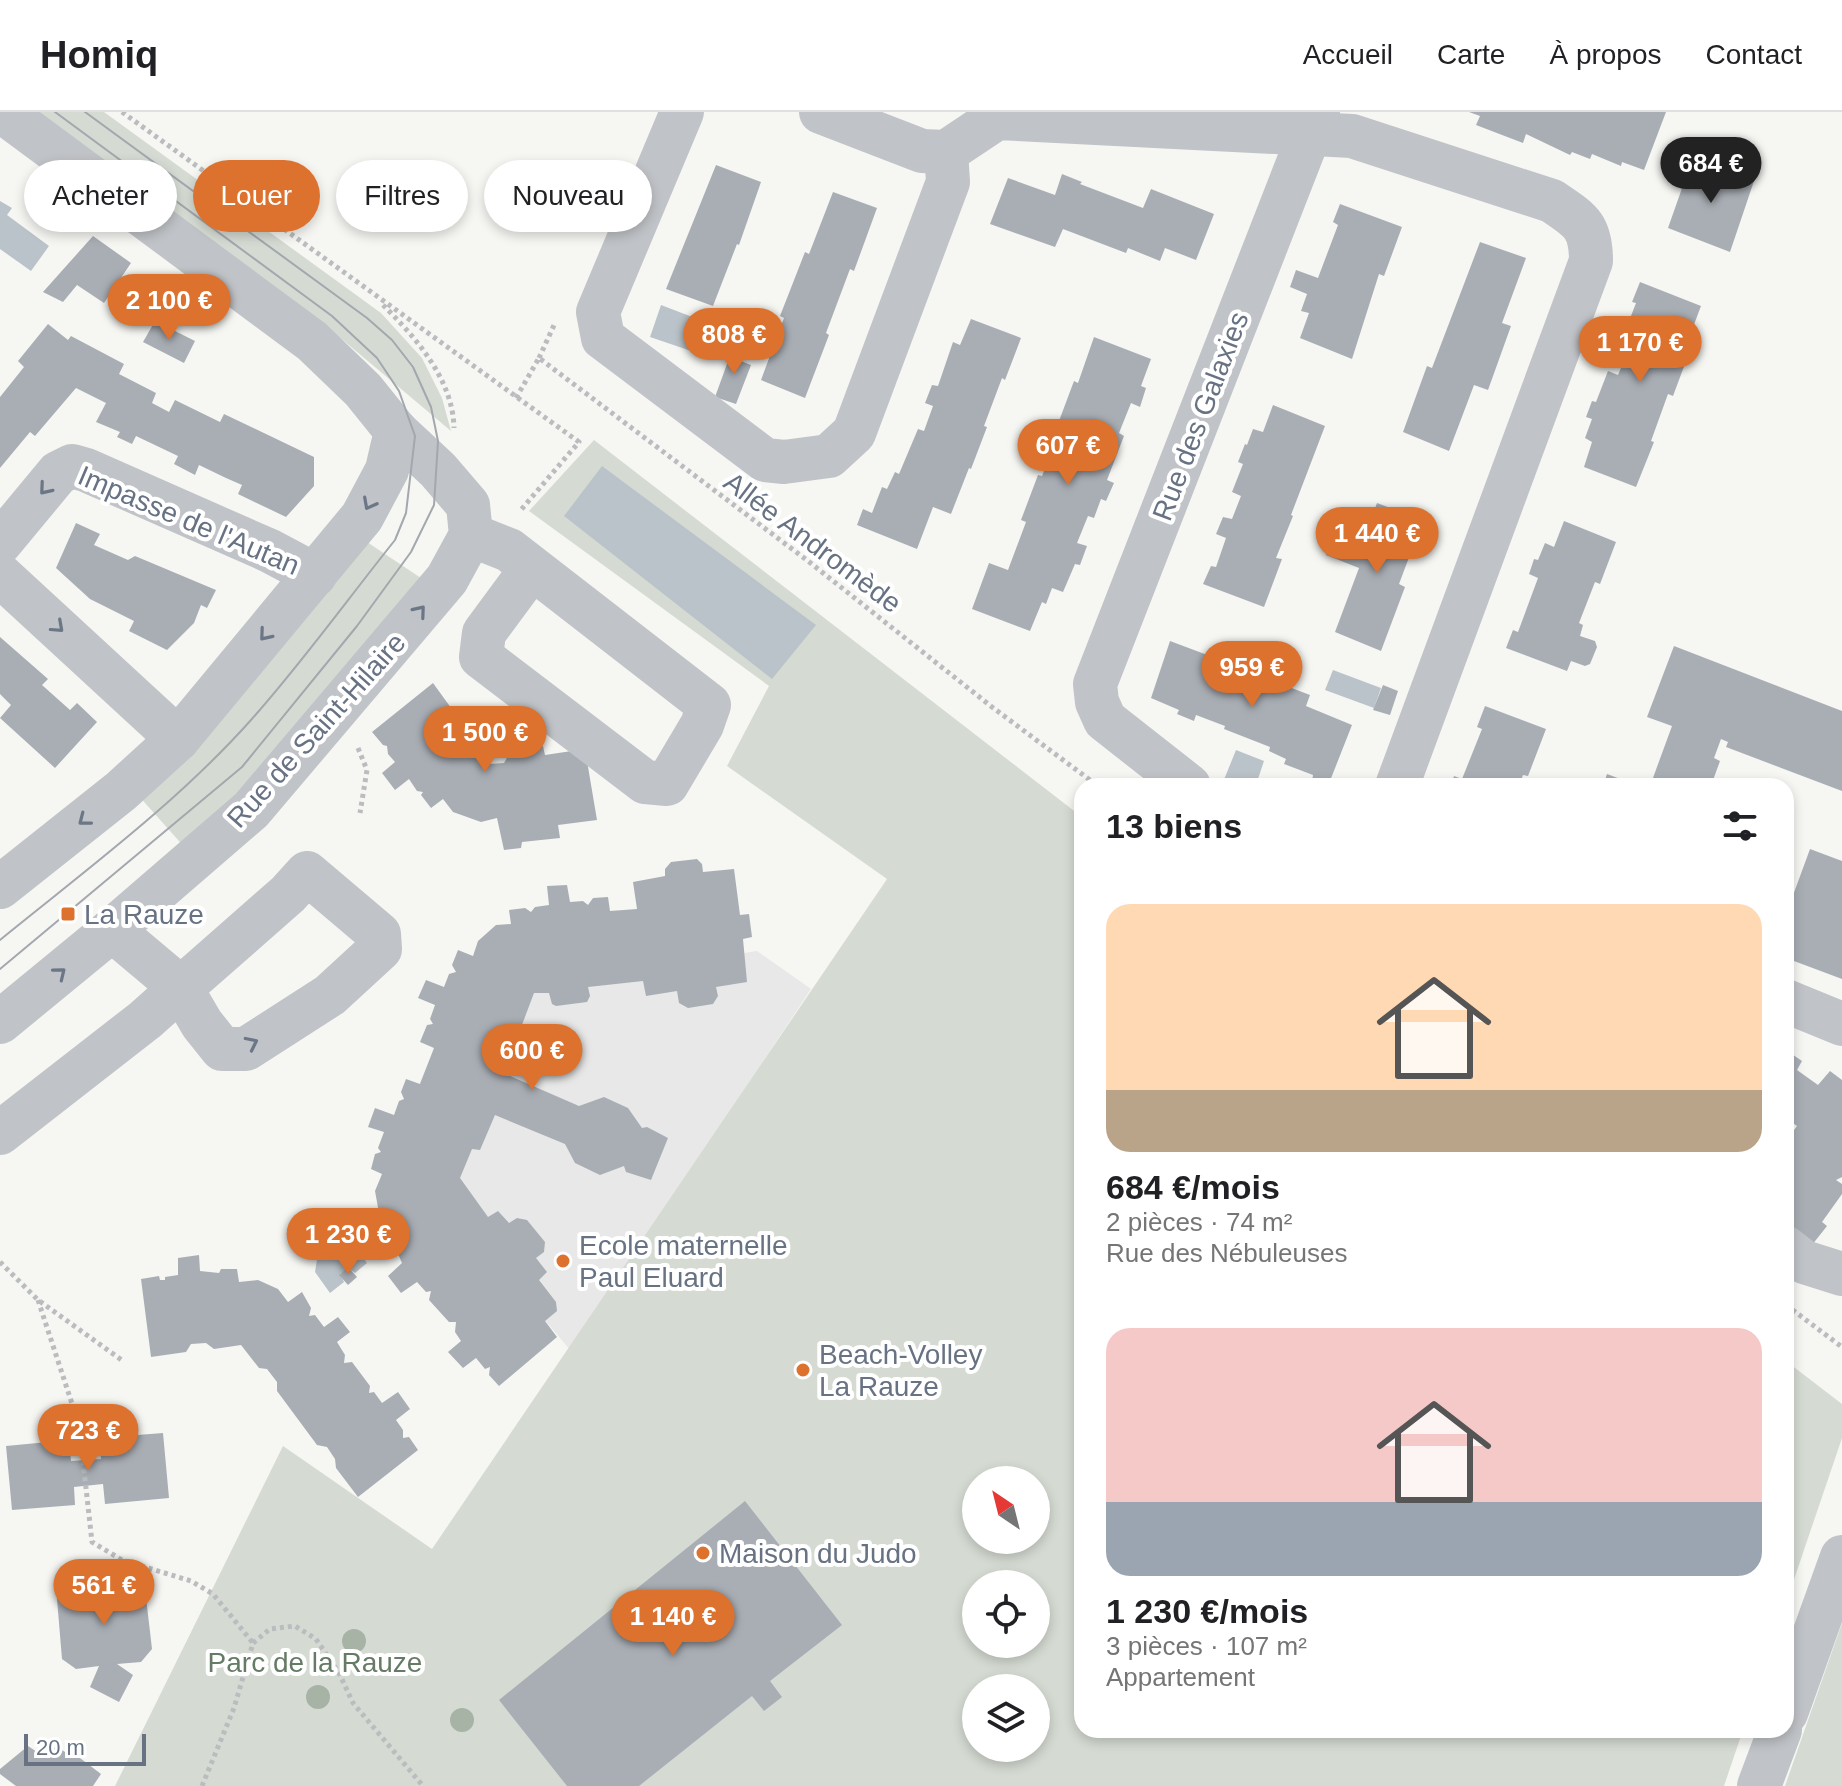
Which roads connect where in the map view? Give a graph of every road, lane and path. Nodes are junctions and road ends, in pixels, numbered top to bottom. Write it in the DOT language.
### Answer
graph roads {
  1 [pos="3,112"];
  2 [pos="122,112"];
  3 [pos="682,112"];
  4 [pos="821,112"];
  5 [pos="1314,122"];
  6 [pos="946,152"];
  7 [pos="371,293"];
  8 [pos="516,398"];
  9 [pos="396,431"];
  10 [pos="438,470"];
  11 [pos="482,539"];
  12 [pos="0,543"];
  13 [pos="532,568"];
  14 [pos="0,575"];
  15 [pos="315,575"];
  16 [pos="178,739"];
  17 [pos="1087,778"];
  18 [pos="1179,778"];
  19 [pos="1400,778"];
  20 [pos="0,887"];
  21 [pos="112,930"];
  22 [pos="1794,975"];
  23 [pos="181,988"];
  24 [pos="1842,993"];
  25 [pos="1794,1004"];
  26 [pos="0,1022"];
  27 [pos="1842,1024"];
  28 [pos="0,1133"];
  29 [pos="1794,1254"];
  30 [pos="0,1262"];
  31 [pos="1842,1274"];
  32 [pos="38,1300"];
  33 [pos="1794,1311"];
  34 [pos="1842,1347"];
  35 [pos="123,1361"];
  36 [pos="1842,1557"];
  37 [pos="253,1643"];
  38 [pos="1794,1691"];
  39 [pos="1777,1738"];
  40 [pos="202,1786"];
  41 [pos="423,1786"];
  42 [pos="1759,1786"];
  1 -- 9 [label="street"];
  2 -- 7 [label="path"];
  3 -- 6 [label="street"];
  4 -- 6 [label="street"];
  5 -- 6 [label="street"];
  5 -- 18 [label="street, Rue des Galaxies"];
  5 -- 19 [label="street"];
  7 -- 8 [label="path"];
  7 -- 10 [label="path"];
  8 -- 11 [label="path"];
  8 -- 17 [label="path, Allée Andromède"];
  9 -- 10 [label="street"];
  9 -- 15 [label="street, one-way"];
  10 -- 11 [label="street"];
  11 -- 13 [label="street"];
  21 -- 11 [label="street, Rue de Saint-Hilaire, one-way"];
  15 -- 12 [label="street, Impasse de l'Autan, one-way"];
  13 -- 13 [label="street"];
  14 -- 16 [label="street, one-way"];
  15 -- 16 [label="street, one-way"];
  16 -- 20 [label="street, one-way"];
  21 -- 23 [label="street"];
  26 -- 21 [label="street, Rue de Saint-Hilaire, one-way"];
  22 -- 24 [label="street"];
  23 -- 23 [label="street, one-way"];
  23 -- 28 [label="street"];
  25 -- 27 [label="street"];
  29 -- 31 [label="street"];
  30 -- 32 [label="path"];
  32 -- 35 [label="path"];
  32 -- 37 [label="path"];
  33 -- 34 [label="path"];
  36 -- 38 [label="street"];
  37 -- 40 [label="path"];
  37 -- 41 [label="path"];
  39 -- 42 [label="street"];
}
